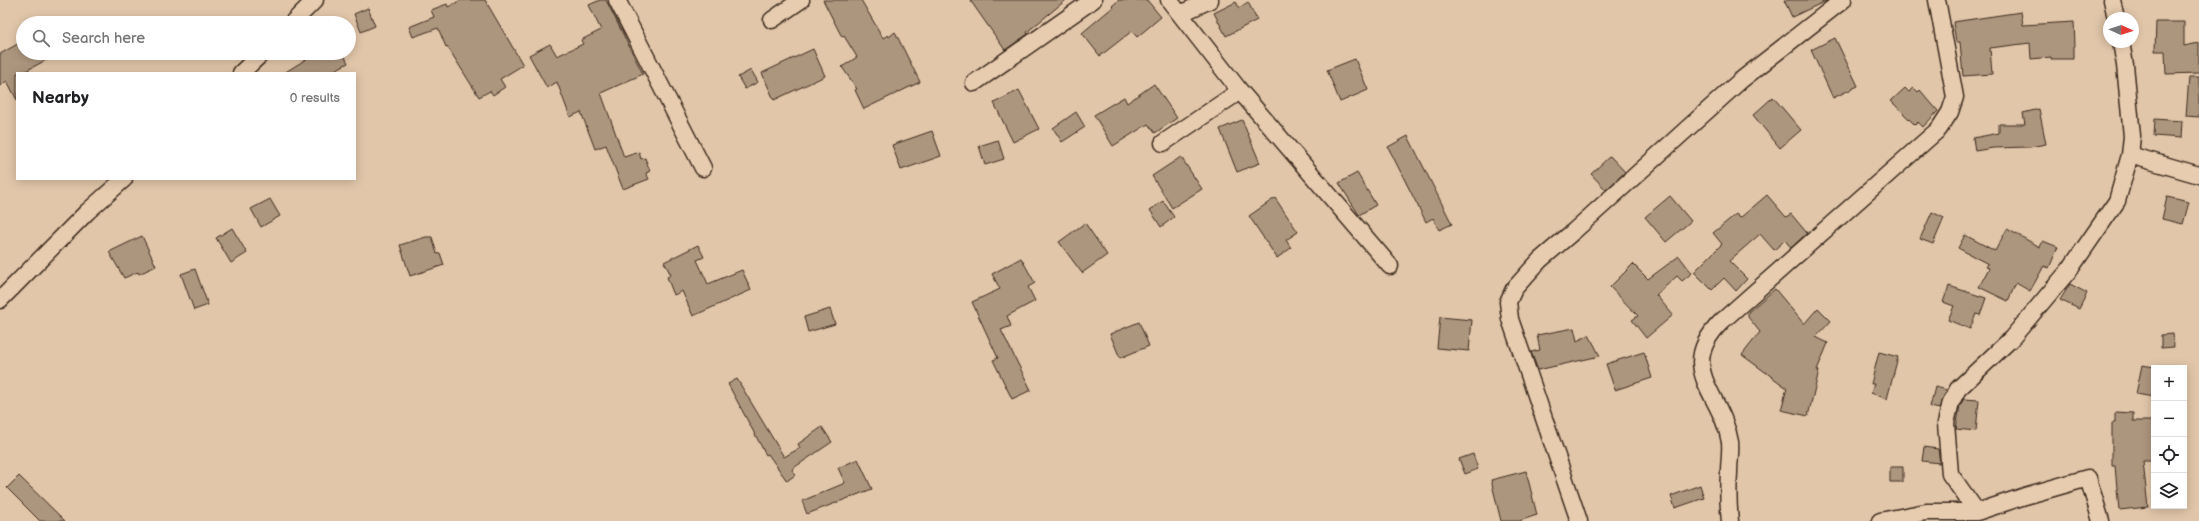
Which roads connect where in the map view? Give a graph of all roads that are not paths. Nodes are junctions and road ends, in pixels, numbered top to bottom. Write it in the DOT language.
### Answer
graph roads {
  1 [pos="315,0"];
  2 [pos="617,0"];
  3 [pos="801,0"];
  4 [pos="1093,0"];
  5 [pos="1169,0"];
  6 [pos="1210,0"];
  7 [pos="1843,0"];
  8 [pos="1937,0"];
  9 [pos="2112,0"];
  10 [pos="2115,12"];
  11 [pos="1180,14"];
  12 [pos="299,16"];
  13 [pos="772,20"];
  14 [pos="2121,48"];
  15 [pos="255,60"];
  16 [pos="242,72"];
  17 [pos="974,83"];
  18 [pos="1240,91"];
  19 [pos="1163,143"];
  20 [pos="2130,155"];
  21 [pos="703,168"];
  22 [pos="2199,175"];
  23 [pos="123,180"];
  24 [pos="1390,266"];
  25 [pos="0,300"];
  26 [pos="1977,512"];
  27 [pos="1927,516"];
  28 [pos="1579,521"];
  29 [pos="1730,521"];
  30 [pos="1880,521"];
  31 [pos="2101,521"];
  1 -- 12 [label="street"];
  2 -- 21 [label="street"];
  3 -- 13 [label="street"];
  4 -- 17 [label="street"];
  5 -- 11 [label="street"];
  6 -- 11 [label="street"];
  7 -- 28 [label="street"];
  8 -- 29 [label="street"];
  9 -- 10 [label="street"];
  11 -- 18 [label="street"];
  14 -- 20 [label="street"];
  15 -- 16 [label="street"];
  18 -- 19 [label="street"];
  18 -- 24 [label="street"];
  20 -- 22 [label="street"];
  20 -- 26 [label="street"];
  23 -- 25 [label="street"];
  26 -- 27 [label="street"];
  26 -- 31 [label="street"];
  27 -- 30 [label="street"];
}
